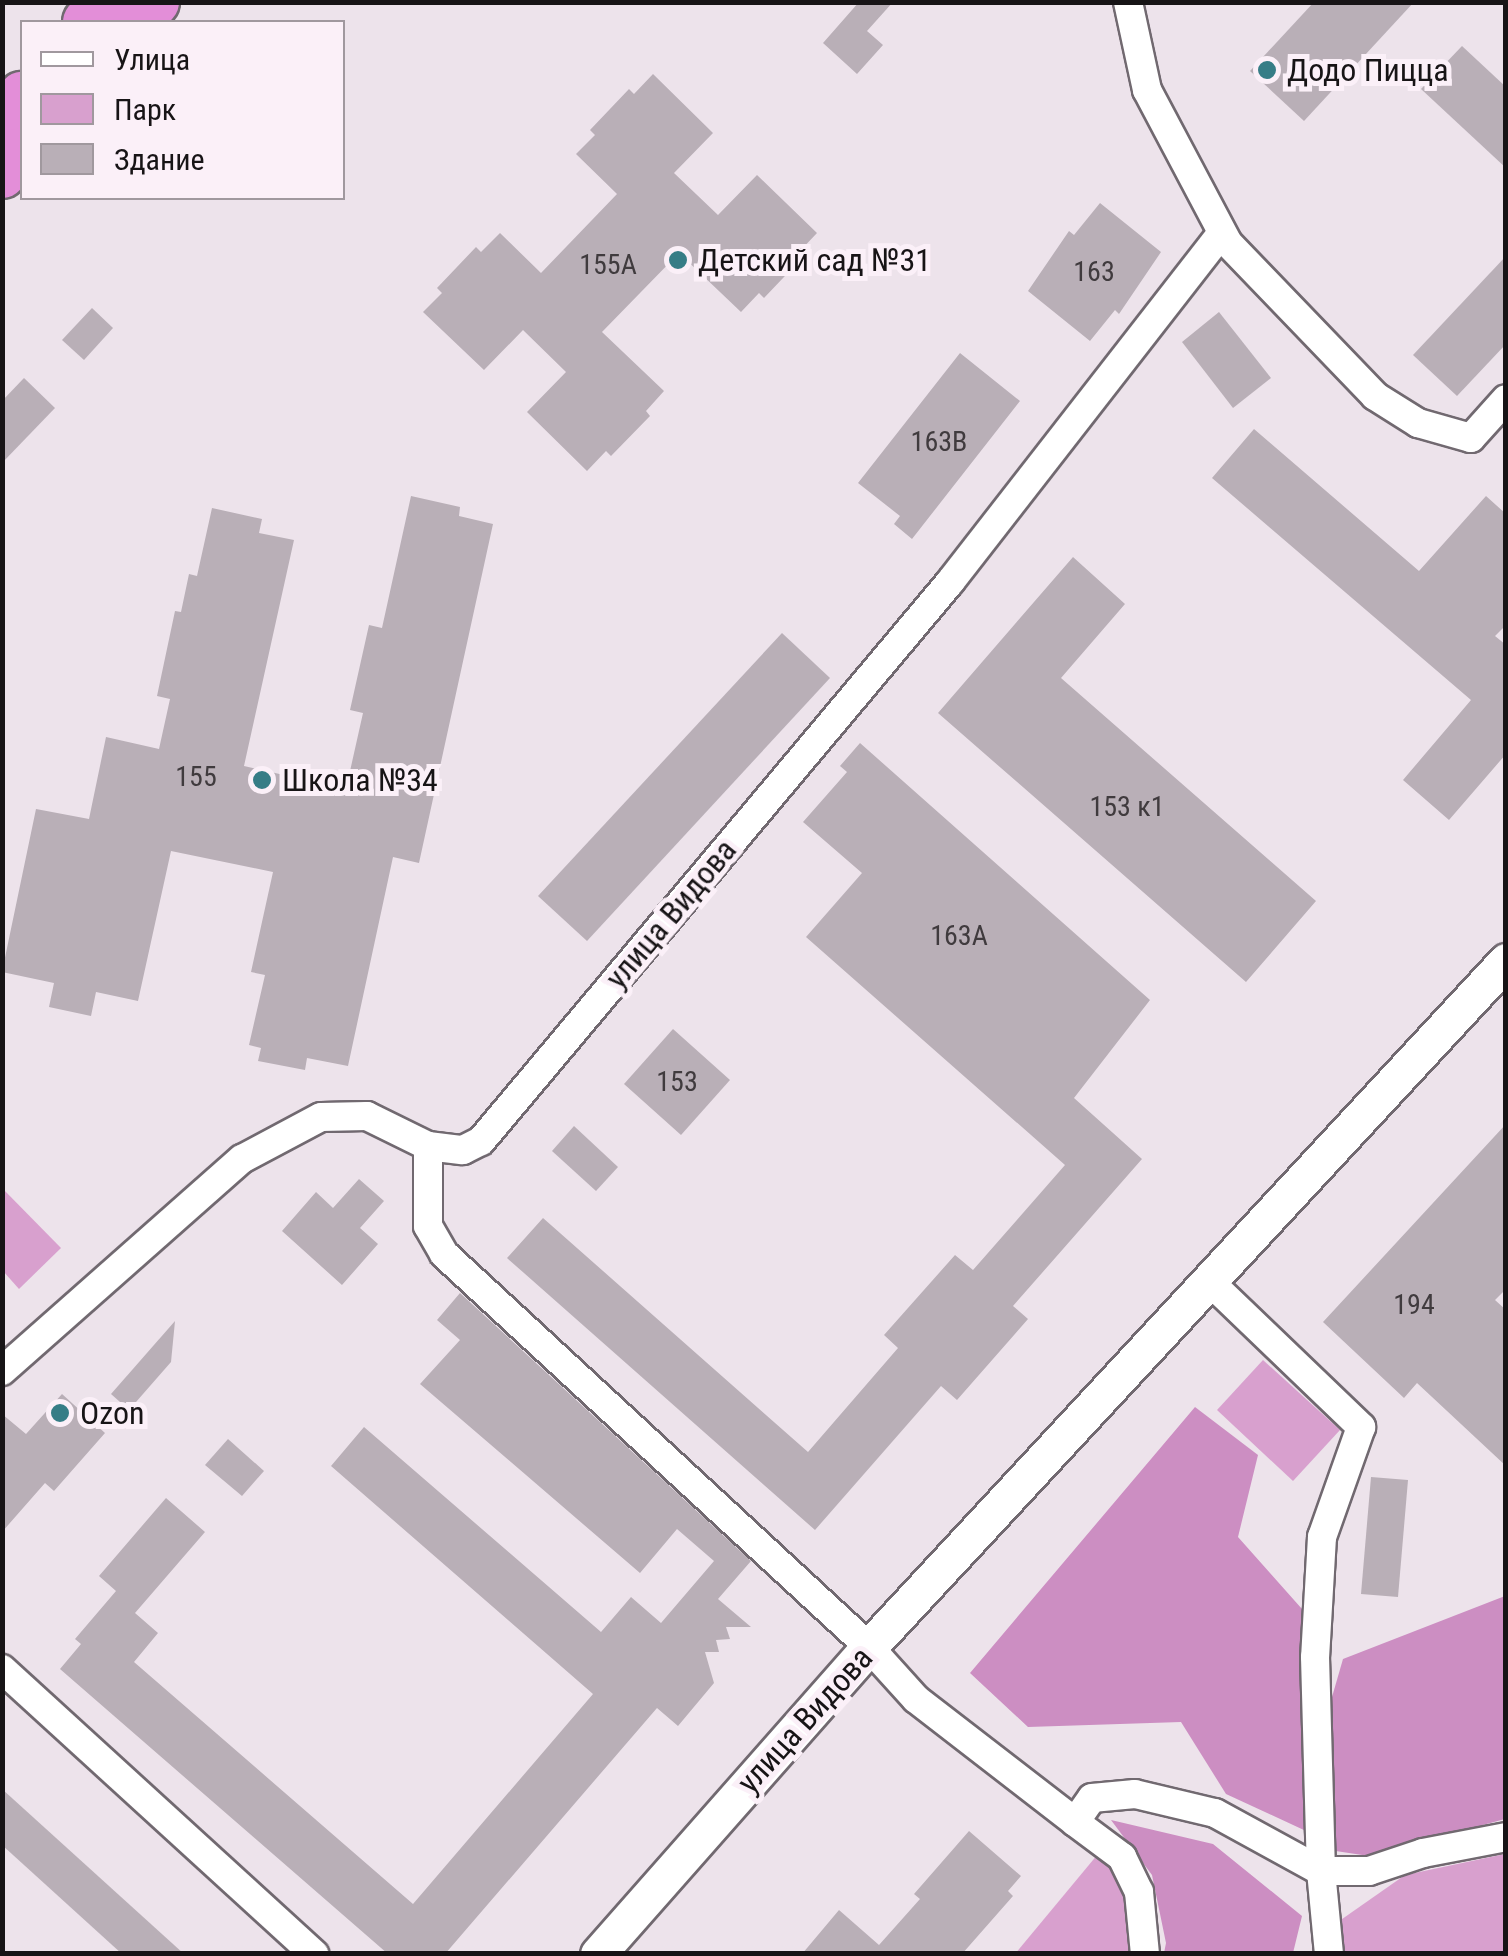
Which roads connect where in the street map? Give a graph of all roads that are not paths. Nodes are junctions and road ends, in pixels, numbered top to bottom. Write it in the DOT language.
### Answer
graph roads {
  1 [pos="1128,2"];
  2 [pos="20,98"];
  3 [pos="2,118"];
  4 [pos="20,154"];
  5 [pos="2,174"];
  6 [pos="1220,235"];
  7 [pos="1506,400"];
  8 [pos="1506,962"];
  9 [pos="428,1146"];
  10 [pos="1209,1281"];
  11 [pos="2,1371"];
  12 [pos="870,1647"];
  13 [pos="2,1669"];
  14 [pos="1076,1822"];
  15 [pos="1506,1838"];
  16 [pos="1321,1871"];
  17 [pos="314,1954"];
  18 [pos="598,1954"];
  19 [pos="1146,1954"];
  20 [pos="1329,1954"];
  1 -- 6 [label="street"];
  2 -- 3 [label="highway"];
  4 -- 5 [label="highway"];
  6 -- 7 [label="street"];
  6 -- 9 [label="street, улица Видова"];
  8 -- 10 [label="street, улица Видова"];
  9 -- 11 [label="street, улица Видова"];
  9 -- 12 [label="street"];
  10 -- 12 [label="street, улица Видова"];
  10 -- 16 [label="street"];
  12 -- 14 [label="street"];
  12 -- 18 [label="street, улица Видова"];
  13 -- 17 [label="street"];
  14 -- 16 [label="street"];
  14 -- 19 [label="street"];
  15 -- 16 [label="street"];
  16 -- 20 [label="street"];
}
